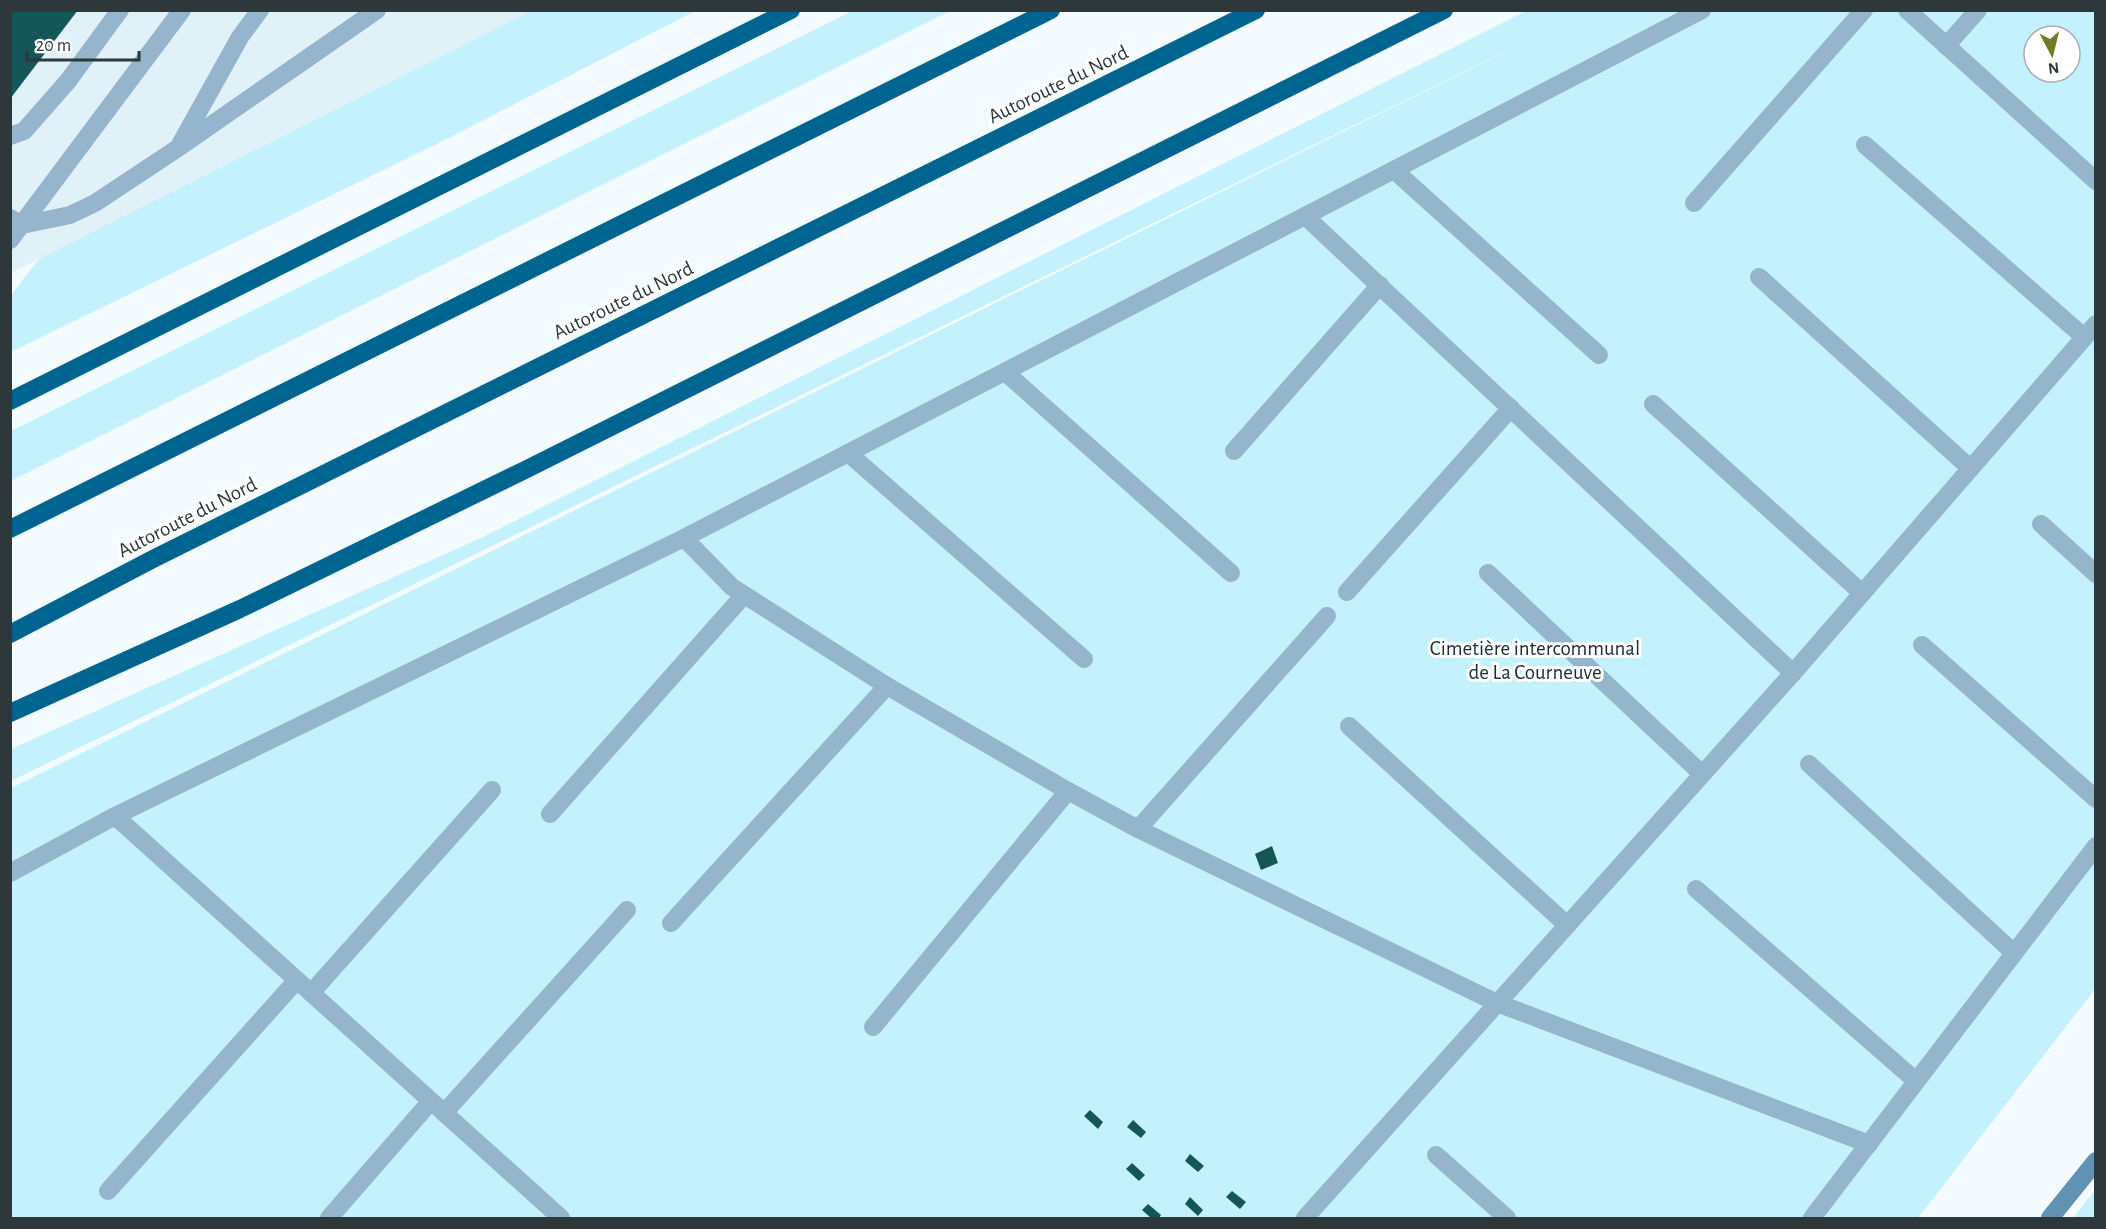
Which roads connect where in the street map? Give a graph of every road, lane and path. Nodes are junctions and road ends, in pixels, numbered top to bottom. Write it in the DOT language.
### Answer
graph roads {
  1 [pos="120,10"];
  2 [pos="182,10"];
  3 [pos="260,10"];
  4 [pos="377,10"];
  5 [pos="791,10"];
  6 [pos="1051,10"];
  7 [pos="1256,10"];
  8 [pos="1444,10"];
  9 [pos="1702,10"];
  10 [pos="1864,10"];
  11 [pos="1907,10"];
  12 [pos="1978,10"];
  13 [pos="1946,46"];
  14 [pos="10,136"];
  15 [pos="1865,145"];
  16 [pos="178,148"];
  17 [pos="1394,170"];
  18 [pos="2096,181"];
  19 [pos="1694,203"];
  20 [pos="1305,216"];
  21 [pos="16,221"];
  22 [pos="10,240"];
  23 [pos="1759,277"];
  24 [pos="1380,285"];
  25 [pos="2090,330"];
  26 [pos="1599,356"];
  27 [pos="1005,372"];
  28 [pos="10,401"];
  29 [pos="1653,404"];
  30 [pos="1511,408"];
  31 [pos="1234,451"];
  32 [pos="848,453"];
  33 [pos="1970,468"];
  34 [pos="2041,524"];
  35 [pos="10,529"];
  36 [pos="684,538"];
  37 [pos="1231,573"];
  38 [pos="1488,573"];
  39 [pos="2096,574"];
  40 [pos="1347,592"];
  41 [pos="1862,593"];
  42 [pos="744,595"];
  43 [pos="1327,616"];
  44 [pos="10,634"];
  45 [pos="1922,645"];
  46 [pos="1084,660"];
  47 [pos="1793,673"];
  48 [pos="887,686"];
  49 [pos="10,713"];
  50 [pos="1349,726"];
  51 [pos="1809,764"];
  52 [pos="1702,774"];
  53 [pos="492,790"];
  54 [pos="1068,791"];
  55 [pos="2096,800"];
  56 [pos="550,814"];
  57 [pos="115,816"];
  58 [pos="1138,829"];
  59 [pos="2096,846"];
  60 [pos="10,873"];
  61 [pos="1696,889"];
  62 [pos="627,910"];
  63 [pos="671,923"];
  64 [pos="1567,925"];
  65 [pos="2014,953"];
  66 [pos="297,980"];
  67 [pos="311,993"];
  68 [pos="1497,1003"];
  69 [pos="873,1027"];
  70 [pos="1916,1081"];
  71 [pos="438,1107"];
  72 [pos="1869,1144"];
  73 [pos="1436,1155"];
  74 [pos="2096,1161"];
  75 [pos="108,1191"];
  76 [pos="328,1218"];
  77 [pos="561,1218"];
  78 [pos="1305,1218"];
  79 [pos="1507,1218"];
  80 [pos="1812,1218"];
  81 [pos="2050,1218"];
  1 -- 14 [label="lane"];
  2 -- 21 [label="lane"];
  3 -- 16 [label="lane"];
  4 -- 16 [label="lane"];
  5 -- 28 [label="highway"];
  6 -- 35 [label="highway"];
  7 -- 44 [label="highway, Autoroute du Nord"];
  8 -- 49 [label="highway"];
  9 -- 17 [label="lane"];
  10 -- 19 [label="lane"];
  11 -- 13 [label="lane"];
  12 -- 13 [label="lane"];
  13 -- 18 [label="lane"];
  15 -- 25 [label="lane"];
  16 -- 21 [label="lane"];
  17 -- 20 [label="lane"];
  17 -- 26 [label="lane"];
  20 -- 24 [label="lane"];
  20 -- 27 [label="lane"];
  21 -- 22 [label="lane"];
  23 -- 33 [label="lane"];
  24 -- 30 [label="lane"];
  24 -- 31 [label="lane"];
  25 -- 33 [label="lane"];
  27 -- 32 [label="lane"];
  27 -- 37 [label="lane"];
  29 -- 41 [label="lane"];
  30 -- 40 [label="lane"];
  30 -- 47 [label="lane"];
  32 -- 36 [label="lane"];
  32 -- 46 [label="lane"];
  33 -- 41 [label="lane"];
  34 -- 39 [label="lane"];
  36 -- 42 [label="lane"];
  36 -- 57 [label="lane"];
  38 -- 52 [label="lane"];
  41 -- 47 [label="lane"];
  42 -- 48 [label="lane"];
  42 -- 56 [label="lane"];
  43 -- 58 [label="lane"];
  45 -- 55 [label="lane"];
  47 -- 52 [label="lane"];
  48 -- 54 [label="lane"];
  48 -- 63 [label="lane"];
  50 -- 64 [label="lane"];
  51 -- 65 [label="lane"];
  52 -- 64 [label="lane"];
  53 -- 67 [label="lane"];
  54 -- 58 [label="lane"];
  54 -- 69 [label="lane"];
  57 -- 60 [label="lane"];
  57 -- 66 [label="lane"];
  58 -- 68 [label="lane"];
  59 -- 65 [label="lane"];
  61 -- 70 [label="lane"];
  62 -- 71 [label="lane"];
  64 -- 68 [label="lane"];
  65 -- 70 [label="lane"];
  66 -- 67 [label="lane"];
  66 -- 75 [label="lane"];
  67 -- 71 [label="lane"];
  68 -- 72 [label="lane"];
  68 -- 78 [label="lane"];
  70 -- 72 [label="lane"];
  71 -- 76 [label="lane"];
  71 -- 77 [label="lane"];
  72 -- 80 [label="lane"];
  73 -- 79 [label="lane"];
  74 -- 81 [label="main road"];
}
